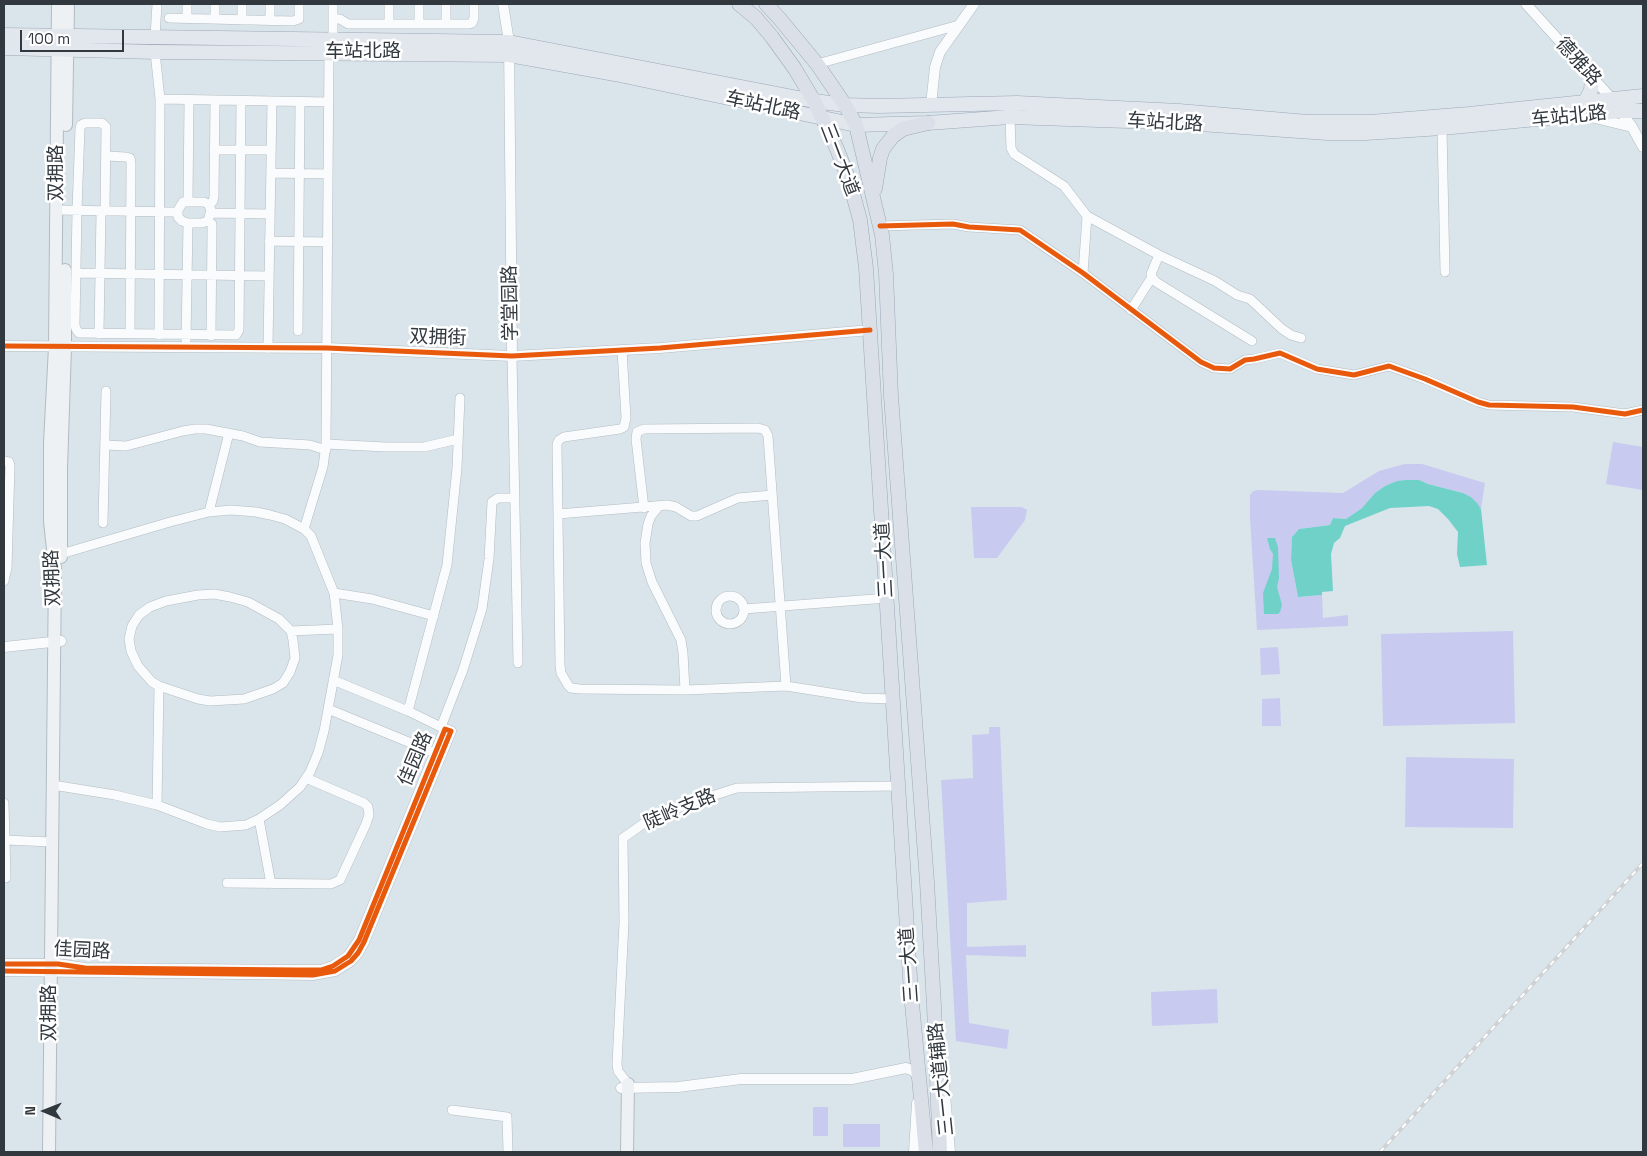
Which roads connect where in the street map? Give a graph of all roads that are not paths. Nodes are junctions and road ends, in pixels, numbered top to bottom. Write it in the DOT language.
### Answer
graph roads {
  1 [pos="58,4"];
  2 [pos="68,4"];
  3 [pos="156,4"];
  4 [pos="187,4"];
  5 [pos="214,4"];
  6 [pos="242,4"];
  7 [pos="270,4"];
  8 [pos="299,4"];
  9 [pos="333,4"];
  10 [pos="389,4"];
  11 [pos="419,4"];
  12 [pos="446,4"];
  13 [pos="474,4"];
  14 [pos="503,4"];
  15 [pos="739,4"];
  16 [pos="766,4"];
  17 [pos="974,4"];
  18 [pos="1526,4"];
  19 [pos="1533,4"];
  20 [pos="169,18"];
  21 [pos="187,18"];
  22 [pos="215,19"];
  23 [pos="333,19"];
  24 [pos="242,20"];
  25 [pos="270,20"];
  26 [pos="389,24"];
  27 [pos="419,24"];
  28 [pos="446,24"];
  29 [pos="958,25"];
  30 [pos="4,35"];
  31 [pos="155,36"];
  32 [pos="63,44"];
  33 [pos="331,46"];
  34 [pos="4,48"];
  35 [pos="509,48"];
  36 [pos="155,52"];
  37 [pos="817,64"];
  38 [pos="1592,78"];
  39 [pos="1643,96"];
  40 [pos="160,99"];
  41 [pos="189,100"];
  42 [pos="215,100"];
  43 [pos="241,101"];
  44 [pos="272,101"];
  45 [pos="814,101"];
  46 [pos="300,102"];
  47 [pos="329,102"];
  48 [pos="845,105"];
  49 [pos="931,105"];
  50 [pos="1620,105"];
  51 [pos="1585,109"];
  52 [pos="1643,111"];
  53 [pos="1010,117"];
  54 [pos="823,119"];
  55 [pos="928,123"];
  56 [pos="856,125"];
  57 [pos="1632,127"];
  58 [pos="1442,128"];
  59 [pos="1643,138"];
  60 [pos="1643,147"];
  61 [pos="214,150"];
  62 [pos="241,150"];
  63 [pos="271,150"];
  64 [pos="106,156"];
  65 [pos="270,173"];
  66 [pos="300,174"];
  67 [pos="328,174"];
  68 [pos="874,197"];
  69 [pos="188,202"];
  70 [pos="66,210"];
  71 [pos="103,211"];
  72 [pos="131,211"];
  73 [pos="160,212"];
  74 [pos="178,212"];
  75 [pos="209,213"];
  76 [pos="241,213"];
  77 [pos="270,214"];
  78 [pos="1087,216"];
  79 [pos="188,223"];
  80 [pos="880,226"];
  81 [pos="270,241"];
  82 [pos="299,242"];
  83 [pos="328,242"];
  84 [pos="1159,255"];
  85 [pos="1445,272"];
  86 [pos="76,273"];
  87 [pos="1083,273"];
  88 [pos="100,274"];
  89 [pos="130,274"];
  90 [pos="160,275"];
  91 [pos="187,275"];
  92 [pos="212,276"];
  93 [pos="240,276"];
  94 [pos="269,276"];
  95 [pos="1152,277"];
  96 [pos="1132,310"];
  97 [pos="870,330"];
  98 [pos="298,331"];
  99 [pos="99,334"];
  100 [pos="130,334"];
  101 [pos="159,335"];
  102 [pos="186,336"];
  103 [pos="211,336"];
  104 [pos="1301,338"];
  105 [pos="1252,341"];
  106 [pos="4,346"];
  107 [pos="60,347"];
  108 [pos="186,348"];
  109 [pos="268,348"];
  110 [pos="328,348"];
  111 [pos="622,350"];
  112 [pos="512,356"];
  113 [pos="106,392"];
  114 [pos="460,398"];
  115 [pos="1643,410"];
  116 [pos="626,423"];
  117 [pos="637,432"];
  118 [pos="229,433"];
  119 [pos="458,440"];
  120 [pos="105,445"];
  121 [pos="326,447"];
  122 [pos="4,460"];
  123 [pos="772,495"];
  124 [pos="515,498"];
  125 [pos="659,506"];
  126 [pos="644,508"];
  127 [pos="209,512"];
  128 [pos="558,514"];
  129 [pos="103,523"];
  130 [pos="304,529"];
  131 [pos="60,554"];
  132 [pos="4,580"];
  133 [pos="334,593"];
  134 [pos="887,598"];
  135 [pos="780,606"];
  136 [pos="744,609"];
  137 [pos="434,616"];
  138 [pos="338,629"];
  139 [pos="291,631"];
  140 [pos="57,641"];
  141 [pos="4,647"];
  142 [pos="518,663"];
  143 [pos="333,680"];
  144 [pos="159,686"];
  145 [pos="786,686"];
  146 [pos="685,690"];
  147 [pos="892,699"];
  148 [pos="328,709"];
  149 [pos="408,711"];
  150 [pos="443,728"];
  151 [pos="437,754"];
  152 [pos="306,778"];
  153 [pos="59,786"];
  154 [pos="898,786"];
  155 [pos="4,803"];
  156 [pos="157,805"];
  157 [pos="259,819"];
  158 [pos="4,840"];
  159 [pos="52,842"];
  160 [pos="6,878"];
  161 [pos="227,884"];
  162 [pos="271,884"];
  163 [pos="4,964"];
  164 [pos="55,968"];
  165 [pos="4,971"];
  166 [pos="934,1006"];
  167 [pos="916,1044"];
  168 [pos="919,1080"];
  169 [pos="624,1086"];
  170 [pos="452,1110"];
  171 [pos="932,1131"];
  172 [pos="49,1152"];
  173 [pos="57,1152"];
  174 [pos="508,1152"];
  175 [pos="620,1152"];
  176 [pos="627,1152"];
  177 [pos="914,1152"];
  178 [pos="926,1152"];
  179 [pos="940,1152"];
  180 [pos="950,1152"];
  1 -- 32 [label="main road, 双拥路"];
  2 -- 32 [label="main road, 双拥路"];
  3 -- 31 [label="street"];
  4 -- 21 [label="street"];
  5 -- 22 [label="street"];
  6 -- 24 [label="street"];
  7 -- 25 [label="street"];
  8 -- 25 [label="street"];
  9 -- 23 [label="street"];
  10 -- 26 [label="street"];
  11 -- 27 [label="street"];
  12 -- 28 [label="street"];
  13 -- 28 [label="street"];
  14 -- 35 [label="street, 学堂园路"];
  15 -- 45 [label="highway, 三一大道"];
  16 -- 37 [label="highway, 三一大道"];
  17 -- 29 [label="street"];
  18 -- 38 [label="street, 德雅路"];
  19 -- 50 [label="street, 德雅路"];
  20 -- 21 [label="street"];
  21 -- 22 [label="street"];
  22 -- 24 [label="street"];
  23 -- 26 [label="street"];
  23 -- 33 [label="street"];
  24 -- 25 [label="street"];
  26 -- 27 [label="street"];
  27 -- 28 [label="street"];
  29 -- 37 [label="street"];
  29 -- 49 [label="street"];
  30 -- 32 [label="main road, 车站北路"];
  31 -- 32 [label="main road, 车站北路"];
  31 -- 33 [label="main road, 车站北路"];
  32 -- 34 [label="main road, 车站北路"];
  32 -- 36 [label="main road, 车站北路"];
  32 -- 70 [label="main road, 双拥路"];
  33 -- 35 [label="main road, 车站北路"];
  33 -- 36 [label="main road, 车站北路"];
  33 -- 47 [label="street"];
  35 -- 45 [label="main road, 车站北路"];
  35 -- 54 [label="main road, 车站北路"];
  35 -- 112 [label="street, 学堂园路"];
  36 -- 40 [label="street"];
  37 -- 48 [label="highway, 三一大道"];
  38 -- 50 [label="street, 德雅路"];
  38 -- 51 [label="main road"];
  39 -- 50 [label="main road, 车站北路"];
  40 -- 41 [label="street"];
  40 -- 73 [label="street"];
  41 -- 42 [label="street"];
  41 -- 69 [label="street"];
  42 -- 43 [label="street"];
  42 -- 61 [label="street"];
  43 -- 44 [label="street"];
  43 -- 62 [label="street"];
  44 -- 46 [label="street"];
  44 -- 63 [label="street"];
  45 -- 48 [label="main road, 车站北路"];
  45 -- 54 [label="highway, 三一大道"];
  46 -- 47 [label="street"];
  46 -- 66 [label="street"];
  47 -- 67 [label="street"];
  48 -- 49 [label="main road, 车站北路"];
  48 -- 56 [label="highway, 三一大道"];
  49 -- 51 [label="main road, 车站北路"];
  50 -- 51 [label="main road, 车站北路"];
  50 -- 52 [label="main road, 车站北路"];
  50 -- 57 [label="street, 德雅路"];
  50 -- 59 [label="street, 德雅路"];
  51 -- 57 [label="street"];
  51 -- 58 [label="main road, 车站北路"];
  53 -- 55 [label="main road, 车站北路"];
  53 -- 58 [label="main road, 车站北路"];
  53 -- 78 [label="street"];
  54 -- 56 [label="main road, 车站北路"];
  54 -- 97 [label="highway, 三一大道"];
  55 -- 56 [label="main road, 车站北路"];
  55 -- 68 [label="highway"];
  56 -- 68 [label="highway, 三一大道"];
  57 -- 60 [label="street, 德雅路"];
  58 -- 85 [label="street"];
  61 -- 62 [label="street"];
  61 -- 75 [label="street"];
  62 -- 63 [label="street"];
  62 -- 76 [label="street"];
  63 -- 65 [label="street"];
  64 -- 70 [label="street"];
  64 -- 71 [label="street"];
  64 -- 72 [label="street"];
  65 -- 66 [label="street"];
  65 -- 77 [label="street"];
  66 -- 67 [label="street"];
  66 -- 82 [label="street"];
  67 -- 83 [label="street"];
  68 -- 80 [label="highway, 三一大道"];
  69 -- 74 [label="street"];
  69 -- 75 [label="street"];
  70 -- 71 [label="street"];
  70 -- 86 [label="street"];
  70 -- 107 [label="main road, 双拥路"];
  71 -- 72 [label="street"];
  71 -- 88 [label="street"];
  72 -- 73 [label="street"];
  72 -- 89 [label="street"];
  73 -- 74 [label="street"];
  73 -- 90 [label="street"];
  74 -- 79 [label="street"];
  75 -- 76 [label="street"];
  75 -- 79 [label="street"];
  75 -- 92 [label="street"];
  76 -- 77 [label="street"];
  76 -- 93 [label="street"];
  77 -- 81 [label="street"];
  78 -- 84 [label="street"];
  78 -- 87 [label="street"];
  79 -- 91 [label="street"];
  80 -- 87 [label="street"];
  80 -- 166 [label="highway, 三一大道"];
  81 -- 82 [label="street"];
  81 -- 94 [label="street"];
  82 -- 83 [label="street"];
  82 -- 98 [label="street"];
  83 -- 110 [label="street"];
  84 -- 95 [label="street"];
  84 -- 104 [label="street"];
  86 -- 88 [label="street"];
  86 -- 99 [label="street"];
  87 -- 96 [label="street"];
  88 -- 89 [label="street"];
  88 -- 99 [label="street"];
  89 -- 90 [label="street"];
  89 -- 100 [label="street"];
  90 -- 91 [label="street"];
  90 -- 101 [label="street"];
  91 -- 92 [label="street"];
  91 -- 102 [label="street"];
  92 -- 93 [label="street"];
  92 -- 103 [label="street"];
  93 -- 94 [label="street"];
  93 -- 103 [label="street"];
  94 -- 109 [label="street"];
  95 -- 96 [label="street"];
  95 -- 105 [label="street"];
  96 -- 115 [label="street"];
  97 -- 111 [label="street, 双拥街"];
  97 -- 134 [label="highway, 三一大道"];
  99 -- 100 [label="street"];
  100 -- 101 [label="street"];
  101 -- 102 [label="street"];
  102 -- 103 [label="street"];
  102 -- 108 [label="street"];
  106 -- 107 [label="street, 双拥街"];
  107 -- 108 [label="street, 双拥街"];
  107 -- 131 [label="main road, 双拥路"];
  107 -- 140 [label="main road, 双拥路"];
  108 -- 109 [label="street, 双拥街"];
  109 -- 110 [label="street, 双拥街"];
  110 -- 112 [label="street, 双拥街"];
  110 -- 121 [label="street"];
  111 -- 112 [label="street, 双拥街"];
  111 -- 116 [label="street"];
  112 -- 124 [label="street, 学堂园路"];
  113 -- 120 [label="street"];
  114 -- 119 [label="street"];
  116 -- 117 [label="street"];
  116 -- 128 [label="street"];
  117 -- 123 [label="street"];
  117 -- 126 [label="street"];
  118 -- 120 [label="street"];
  118 -- 121 [label="street"];
  118 -- 127 [label="street"];
  119 -- 121 [label="street"];
  119 -- 137 [label="street"];
  120 -- 129 [label="street"];
  121 -- 130 [label="street"];
  122 -- 132 [label="street"];
  123 -- 125 [label="street"];
  123 -- 135 [label="street"];
  124 -- 142 [label="street, 学堂园路"];
  124 -- 150 [label="street"];
  125 -- 126 [label="street"];
  125 -- 146 [label="street"];
  126 -- 128 [label="street"];
  127 -- 130 [label="street"];
  127 -- 131 [label="street"];
  128 -- 146 [label="street"];
  130 -- 133 [label="street"];
  131 -- 140 [label="main road, 双拥路"];
  133 -- 137 [label="street"];
  133 -- 138 [label="street"];
  134 -- 135 [label="street"];
  134 -- 147 [label="highway, 三一大道"];
  135 -- 136 [label="street"];
  135 -- 145 [label="street"];
  137 -- 149 [label="street"];
  138 -- 139 [label="street"];
  138 -- 143 [label="street"];
  139 -- 144 [label="street"];
  139 -- 144 [label="street"];
  140 -- 141 [label="street"];
  140 -- 153 [label="main road, 双拥路"];
  140 -- 159 [label="main road, 双拥路"];
  143 -- 148 [label="street"];
  143 -- 149 [label="street"];
  144 -- 156 [label="street"];
  145 -- 146 [label="street"];
  145 -- 147 [label="street"];
  147 -- 154 [label="highway, 三一大道"];
  148 -- 151 [label="street"];
  148 -- 152 [label="street"];
  149 -- 150 [label="street"];
  150 -- 151 [label="street, 佳园路"];
  151 -- 164 [label="street, 佳园路"];
  152 -- 157 [label="street"];
  152 -- 162 [label="street"];
  153 -- 156 [label="street"];
  153 -- 164 [label="main road, 双拥路"];
  154 -- 167 [label="highway, 三一大道"];
  154 -- 169 [label="street, 陡岭支路"];
  155 -- 158 [label="street"];
  156 -- 157 [label="street"];
  157 -- 162 [label="street"];
  158 -- 159 [label="street"];
  158 -- 160 [label="street"];
  159 -- 164 [label="main road, 双拥路"];
  161 -- 162 [label="street"];
  163 -- 164 [label="street, 佳园路"];
  164 -- 165 [label="street, 佳园路"];
  164 -- 172 [label="main road, 双拥路"];
  164 -- 173 [label="main road, 双拥路"];
  166 -- 171 [label="highway, 三一大道"];
  166 -- 180 [label="street, 三一大道辅路"];
  167 -- 168 [label="highway, 三一大道"];
  167 -- 169 [label="street"];
  168 -- 169 [label="street"];
  168 -- 171 [label="highway, 三一大道"];
  168 -- 177 [label="street, 三一大道辅路"];
  169 -- 175 [label="main road"];
  169 -- 176 [label="main road"];
  170 -- 174 [label="street"];
  171 -- 178 [label="highway, 三一大道"];
  171 -- 179 [label="highway, 三一大道"];
}
